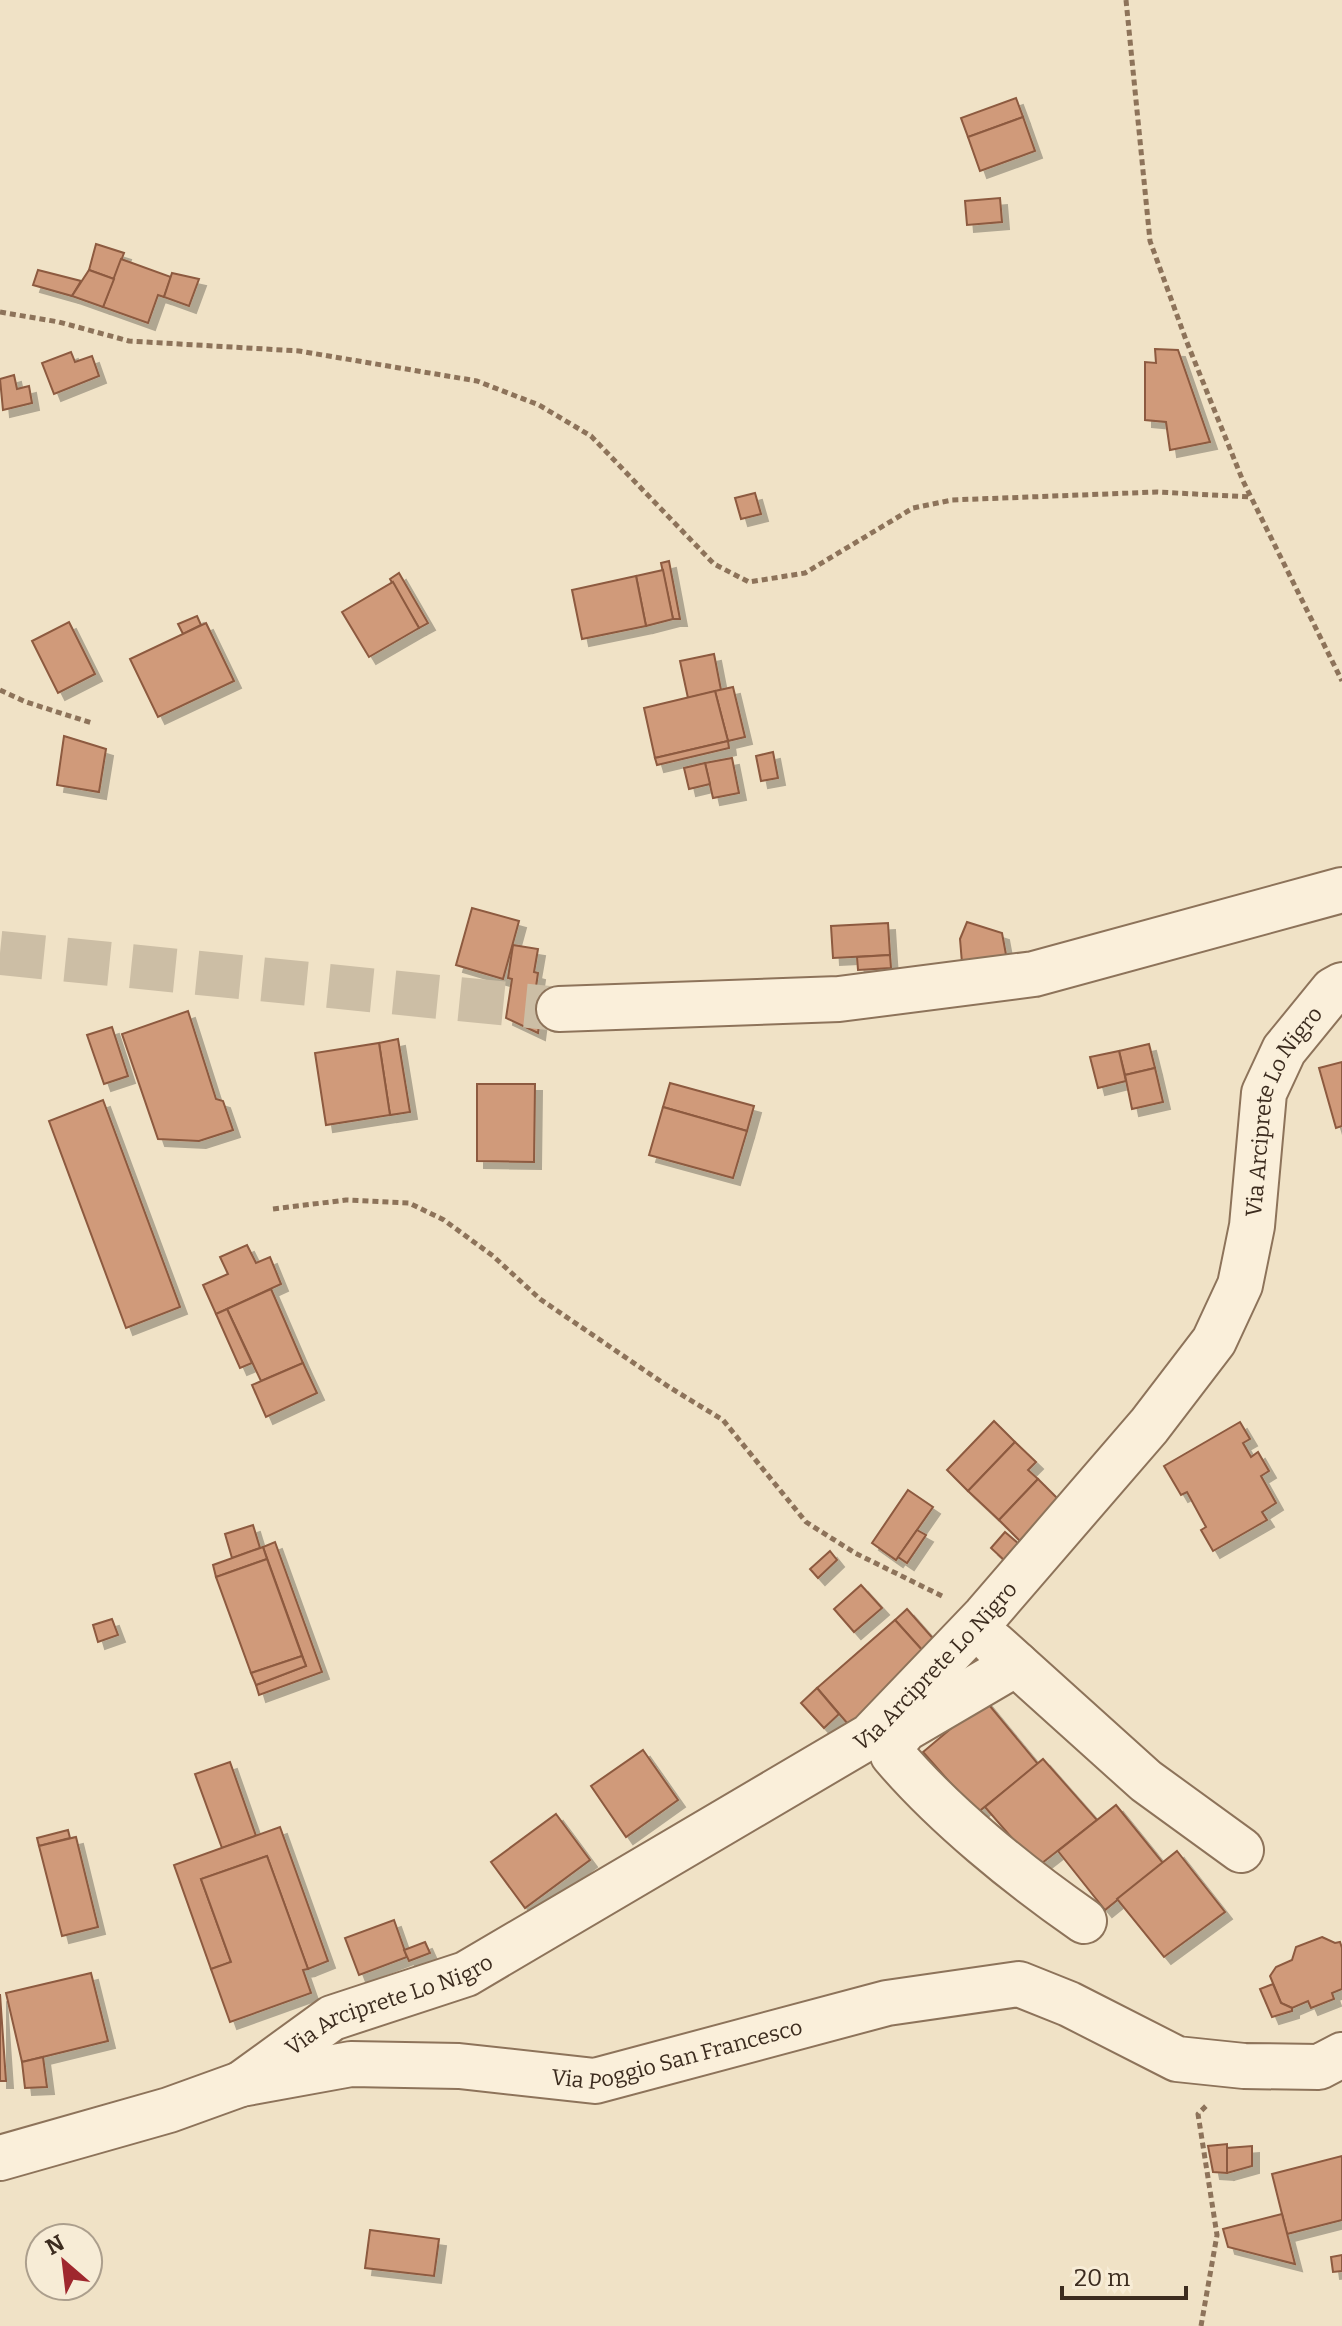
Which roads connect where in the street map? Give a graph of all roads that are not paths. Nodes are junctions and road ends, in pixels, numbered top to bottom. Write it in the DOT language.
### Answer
graph roads {
  1 [pos="1342,890"];
  2 [pos="1342,985"];
  3 [pos="559,1009"];
  4 [pos="980,1621"];
  5 [pos="1016,1664"];
  6 [pos="1241,1850"];
  7 [pos="1084,1921"];
  8 [pos="1342,2055"];
  9 [pos="241,2084"];
  10 [pos="0,2158"];
  1 -- 3 [label="street"];
  2 -- 4 [label="street, Via Arciprete Lo Nigro"];
  4 -- 5 [label="street"];
  4 -- 9 [label="street, Via Arciprete Lo Nigro"];
  5 -- 6 [label="street"];
  5 -- 7 [label="street"];
  8 -- 9 [label="street, Via Poggio San Francesco"];
  9 -- 10 [label="street, Via Poggio San Francesco"];
}
